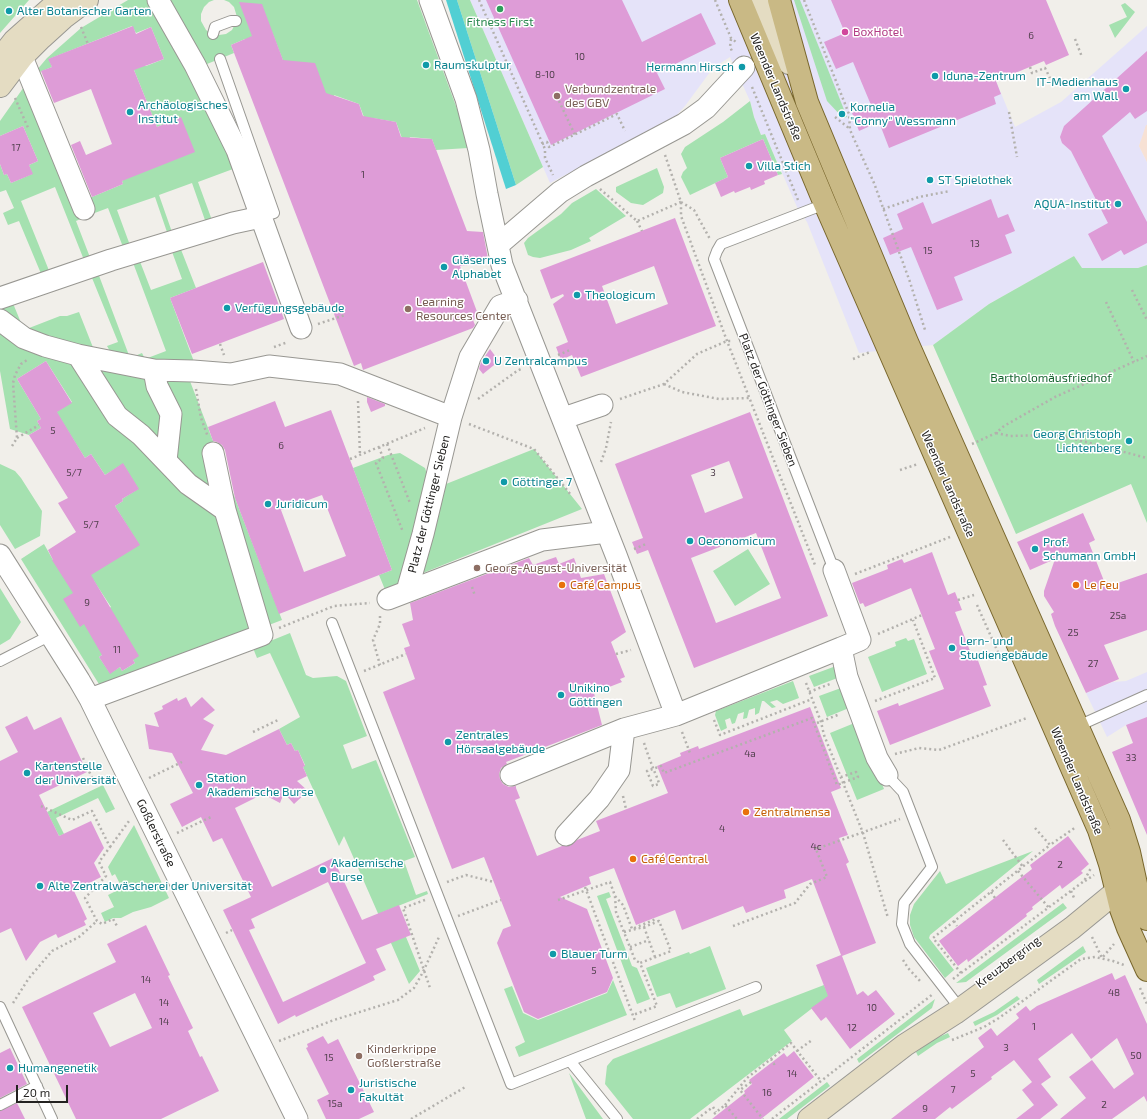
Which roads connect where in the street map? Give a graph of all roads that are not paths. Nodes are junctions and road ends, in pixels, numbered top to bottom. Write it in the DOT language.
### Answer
graph roads {
  1 [pos="61,0"];
  2 [pos="87,0"];
  3 [pos="158,0"];
  4 [pos="430,0"];
  5 [pos="740,0"];
  6 [pos="762,0"];
  7 [pos="779,0"];
  8 [pos="236,21"];
  9 [pos="213,34"];
  10 [pos="22,57"];
  11 [pos="0,59"];
  12 [pos="220,59"];
  13 [pos="744,67"];
  14 [pos="7,90"];
  15 [pos="807,102"];
  16 [pos="826,204"];
  17 [pos="84,208"];
  18 [pos="261,217"];
  19 [pos="498,245"];
  20 [pos="0,298"];
  21 [pos="517,300"];
  22 [pos="0,320"];
  23 [pos="301,328"];
  24 [pos="78,355"];
  25 [pos="154,370"];
  26 [pos="607,412"];
  27 [pos="451,417"];
  28 [pos="564,418"];
  29 [pos="213,453"];
  30 [pos="166,461"];
  31 [pos="225,510"];
  32 [pos="607,532"];
  33 [pos="0,555"];
  34 [pos="829,573"];
  35 [pos="332,623"];
  36 [pos="51,635"];
  37 [pos="841,648"];
  38 [pos="0,661"];
  39 [pos="1147,695"];
  40 [pos="90,699"];
  41 [pos="676,715"];
  42 [pos="1078,726"];
  43 [pos="630,727"];
  44 [pos="511,775"];
  45 [pos="887,776"];
  46 [pos="566,835"];
  47 [pos="1141,870"];
  48 [pos="1116,887"];
  49 [pos="1147,919"];
  50 [pos="1147,970"];
  51 [pos="756,987"];
  52 [pos="949,994"];
  53 [pos="0,1007"];
  54 [pos="905,1046"];
  55 [pos="570,1061"];
  56 [pos="37,1086"];
  57 [pos="0,1105"];
  58 [pos="52,1119"];
  59 [pos="296,1119"];
  60 [pos="617,1119"];
  61 [pos="809,1119"];
  1 -- 11 [label="street"];
  2 -- 10 [label="street"];
  3 -- 18 [label="street"];
  4 -- 19 [label="street"];
  5 -- 16 [label="main road, Weender Landstraße"];
  6 -- 15 [label="street, Weender Landstraße"];
  7 -- 15 [label="main road, Weender Landstraße"];
  8 -- 9 [label="lane"];
  10 -- 14 [label="street"];
  10 -- 17 [label="street"];
  12 -- 18 [label="lane"];
  13 -- 19 [label="street"];
  15 -- 42 [label="main road, Weender Landstraße"];
  16 -- 34 [label="lane, Platz der Göttinger Sieben"];
  16 -- 48 [label="main road, Weender Landstraße"];
  18 -- 20 [label="street"];
  18 -- 23 [label="street"];
  19 -- 21 [label="street"];
  21 -- 27 [label="street, Platz der Göttinger Sieben"];
  21 -- 28 [label="street"];
  22 -- 24 [label="street"];
  24 -- 25 [label="street"];
  24 -- 30 [label="street"];
  25 -- 27 [label="street"];
  25 -- 30 [label="street"];
  26 -- 28 [label="street"];
  27 -- 32 [label="street, Platz der Göttinger Sieben"];
  28 -- 32 [label="street"];
  29 -- 31 [label="street"];
  30 -- 31 [label="street"];
  31 -- 40 [label="street"];
  32 -- 41 [label="street"];
  33 -- 36 [label="street, Goßlerstraße"];
  34 -- 37 [label="street, Platz der Göttinger Sieben"];
  35 -- 55 [label="lane"];
  36 -- 38 [label="lane"];
  36 -- 40 [label="street, Goßlerstraße"];
  37 -- 41 [label="street"];
  37 -- 45 [label="street"];
  39 -- 42 [label="lane"];
  40 -- 59 [label="street, Goßlerstraße"];
  41 -- 43 [label="street"];
  42 -- 47 [label="main road, Weender Landstraße"];
  43 -- 44 [label="street"];
  43 -- 46 [label="street"];
  45 -- 52 [label="lane"];
  47 -- 48 [label="street"];
  47 -- 49 [label="main road, Weender Landstraße"];
  48 -- 50 [label="main road, Weender Landstraße"];
  48 -- 52 [label="street, Kreuzbergring"];
  48 -- 54 [label="street, Kreuzbergring"];
  51 -- 55 [label="lane"];
  52 -- 54 [label="street, Kreuzbergring"];
  53 -- 56 [label="lane"];
  54 -- 61 [label="street, Kreuzbergring"];
  55 -- 60 [label="lane"];
  56 -- 57 [label="lane"];
  56 -- 58 [label="lane"];
}
